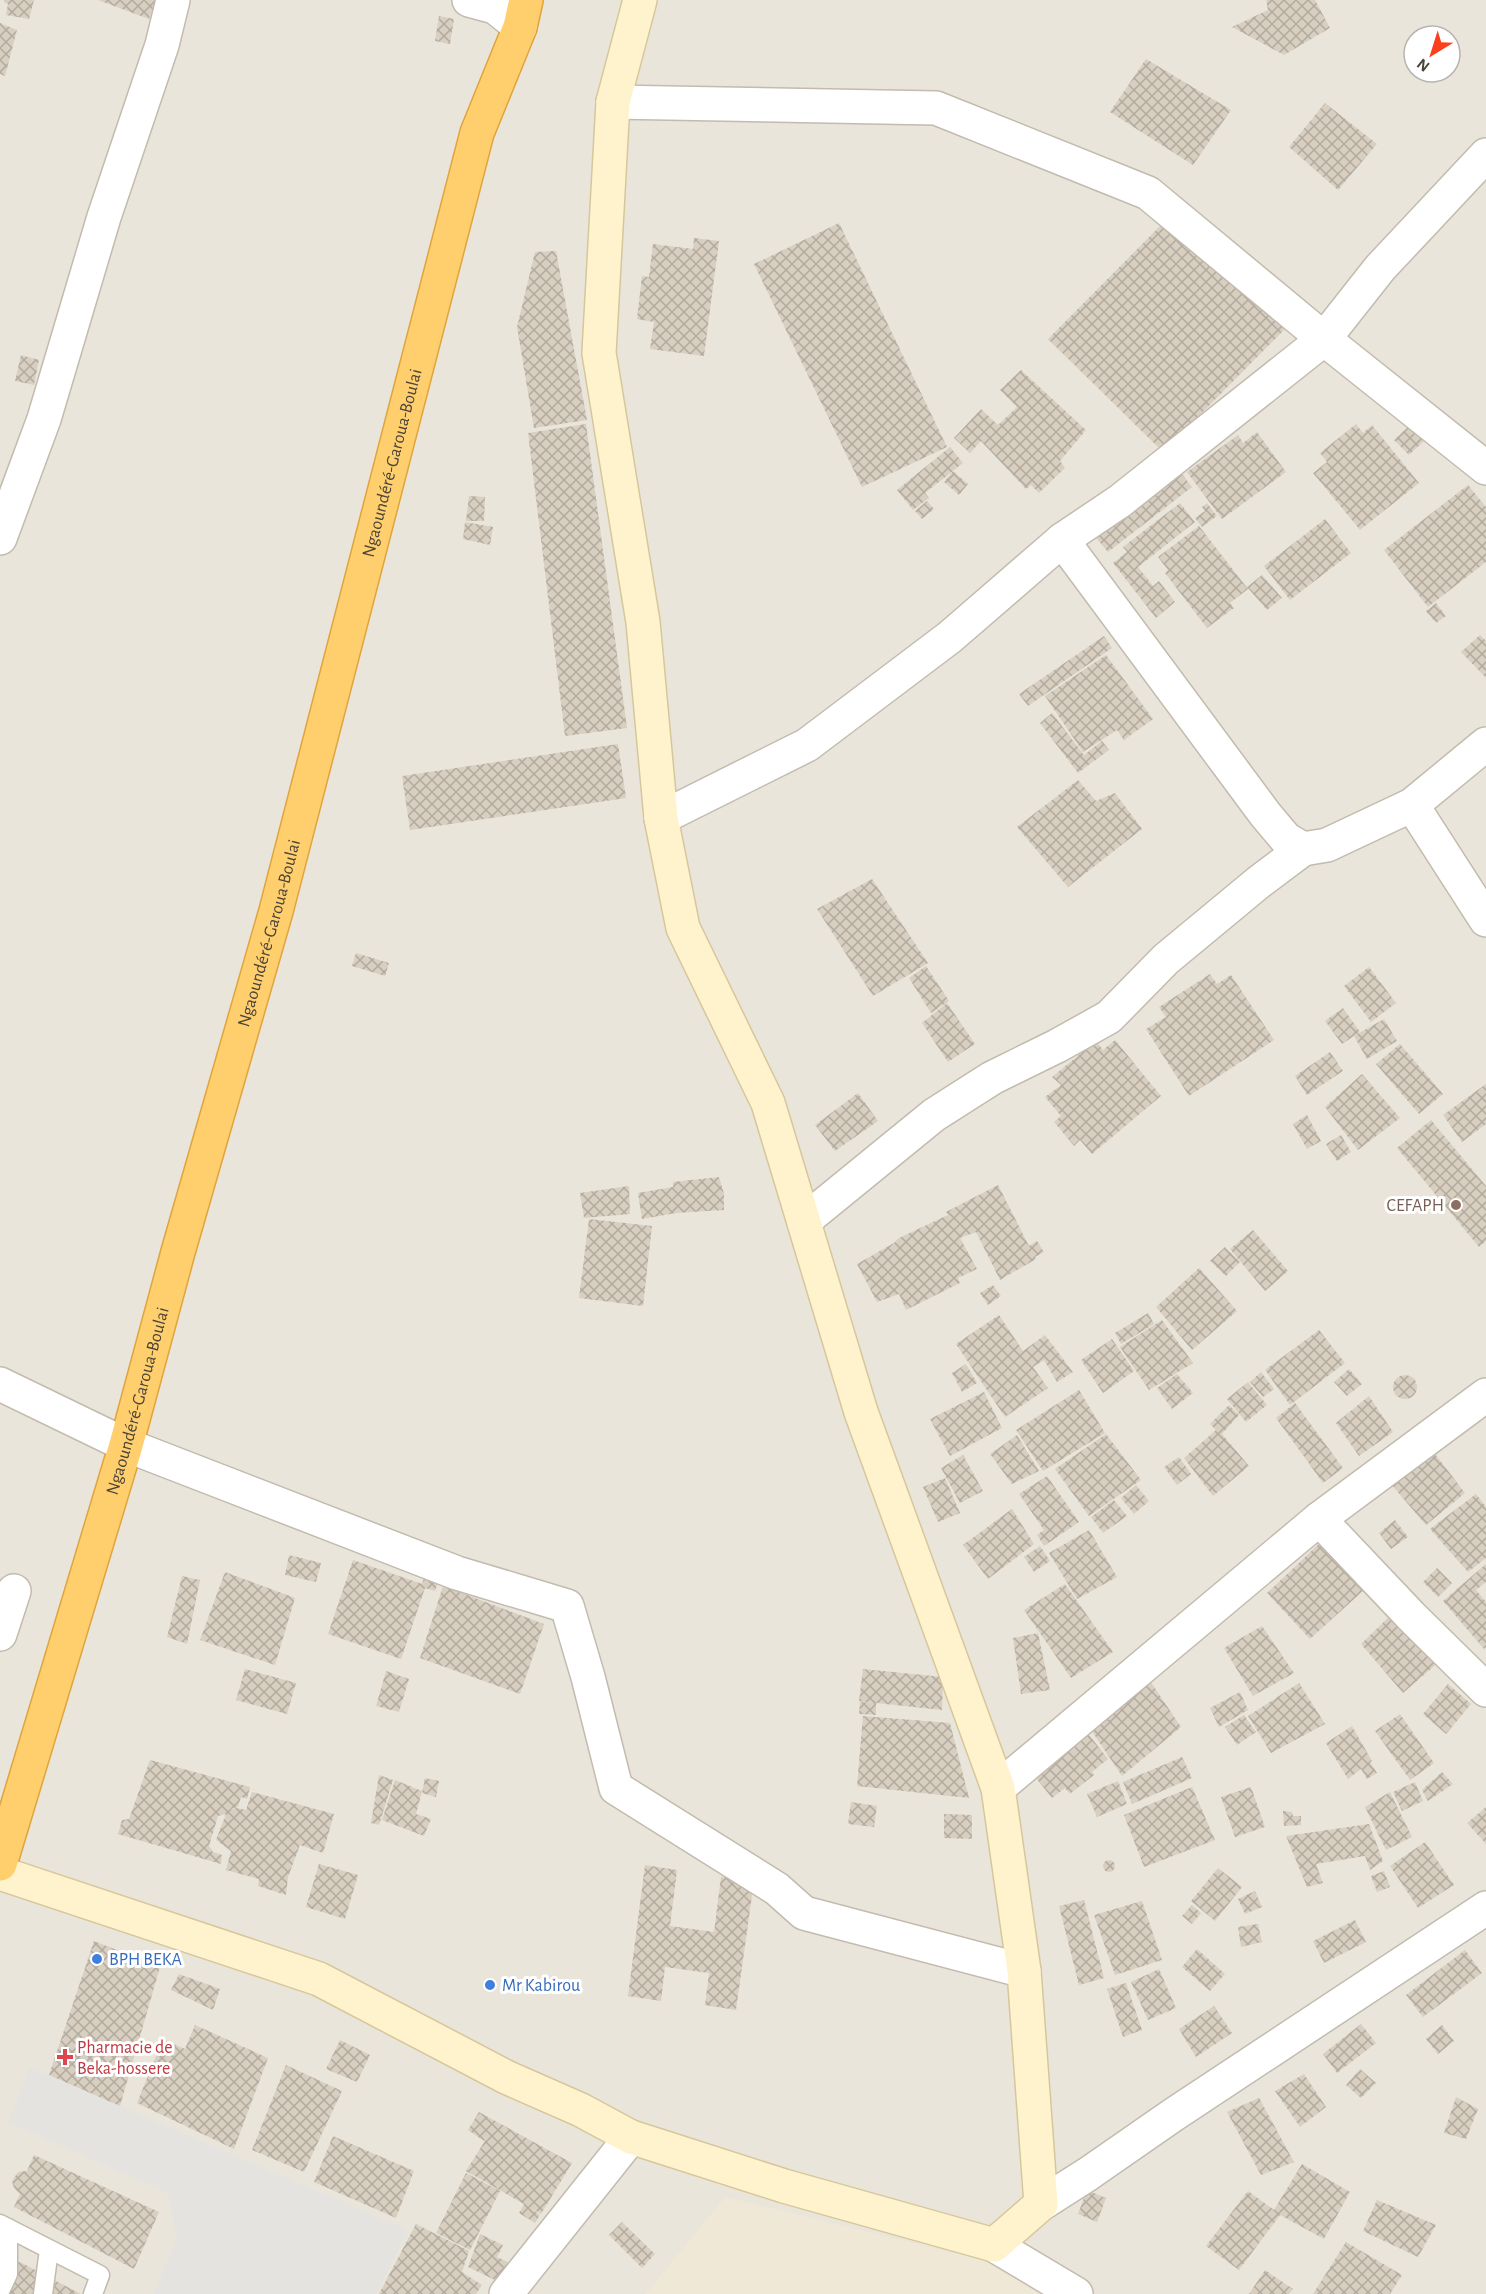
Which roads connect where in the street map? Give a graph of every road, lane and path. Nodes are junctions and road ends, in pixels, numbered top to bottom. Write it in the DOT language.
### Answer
graph roads {
  1 [pos="173,0"];
  2 [pos="469,0"];
  3 [pos="640,0"];
  4 [pos="523,14"];
  5 [pos="613,102"];
  6 [pos="1486,155"];
  7 [pos="1324,339"];
  8 [pos="1486,468"];
  9 [pos="0,538"];
  10 [pos="1062,540"];
  11 [pos="1486,744"];
  12 [pos="1412,805"];
  13 [pos="661,818"];
  14 [pos="1303,849"];
  15 [pos="1486,920"];
  16 [pos="804,1221"];
  17 [pos="0,1384"];
  18 [pos="1486,1395"];
  19 [pos="126,1445"];
  20 [pos="1319,1519"];
  21 [pos="14,1591"];
  22 [pos="0,1634"];
  23 [pos="1486,1690"];
  24 [pos="998,1788"];
  25 [pos="0,1864"];
  26 [pos="0,1873"];
  27 [pos="1486,1908"];
  28 [pos="1024,1971"];
  29 [pos="631,2138"];
  30 [pos="1041,2204"];
  31 [pos="4,2226"];
  32 [pos="994,2245"];
  33 [pos="49,2250"];
  34 [pos="0,2291"];
  35 [pos="43,2294"];
  36 [pos="93,2294"];
  37 [pos="506,2294"];
  38 [pos="1076,2294"];
  1 -- 9 [label="street"];
  2 -- 4 [label="street"];
  3 -- 5 [label="street"];
  4 -- 19 [label="highway, Ngaoundéré-Garoua-Boulai"];
  5 -- 7 [label="street"];
  5 -- 13 [label="street"];
  6 -- 7 [label="street"];
  7 -- 8 [label="street"];
  7 -- 10 [label="street"];
  10 -- 13 [label="street"];
  10 -- 14 [label="street"];
  11 -- 12 [label="street"];
  12 -- 14 [label="street"];
  12 -- 15 [label="street"];
  13 -- 16 [label="street"];
  14 -- 16 [label="street"];
  16 -- 24 [label="street"];
  17 -- 19 [label="street"];
  18 -- 20 [label="street"];
  19 -- 25 [label="highway, Ngaoundéré-Garoua-Boulai"];
  19 -- 28 [label="street"];
  20 -- 23 [label="street"];
  20 -- 24 [label="street"];
  21 -- 22 [label="street"];
  24 -- 28 [label="street"];
  26 -- 29 [label="street"];
  27 -- 30 [label="street"];
  28 -- 30 [label="street"];
  29 -- 32 [label="street"];
  29 -- 37 [label="street"];
  30 -- 32 [label="street"];
  31 -- 33 [label="lane"];
  31 -- 34 [label="lane"];
  32 -- 38 [label="street"];
  33 -- 35 [label="lane"];
  33 -- 36 [label="lane"];
}
